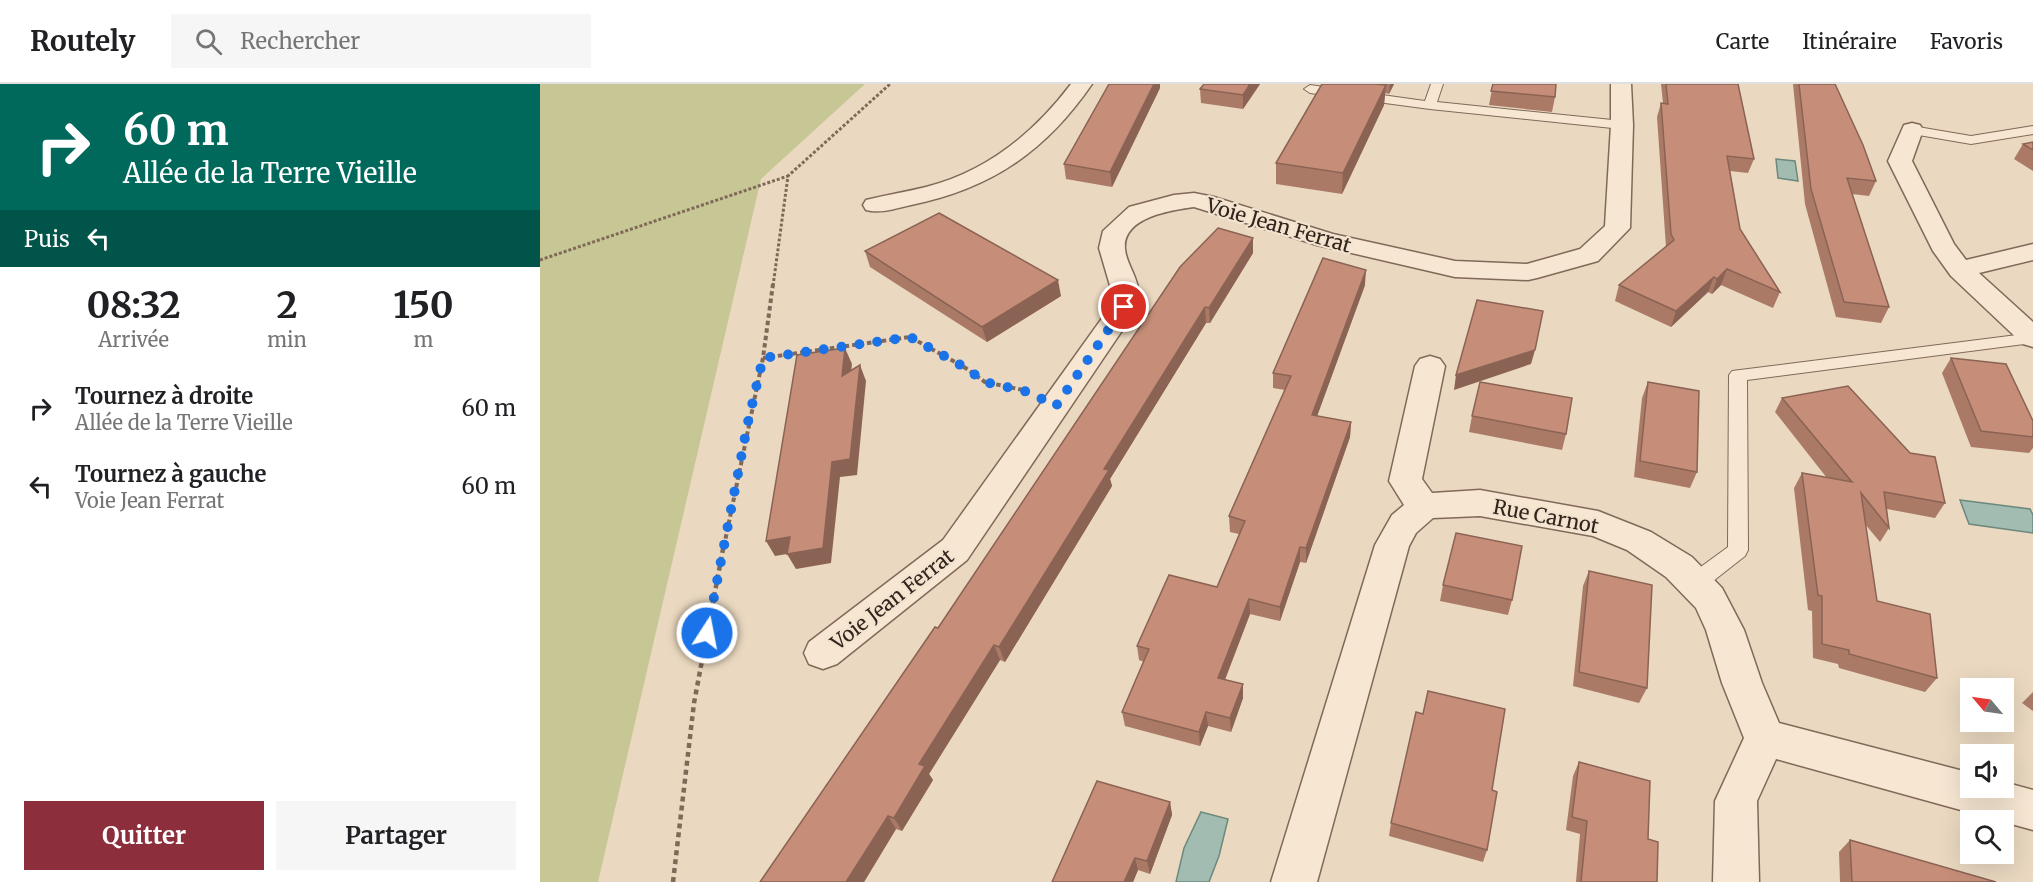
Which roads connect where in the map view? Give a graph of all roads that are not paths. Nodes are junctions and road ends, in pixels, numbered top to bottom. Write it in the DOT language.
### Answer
graph roads {
  1 [pos="1082,84"];
  2 [pos="1437,84"];
  3 [pos="1621,84"];
  4 [pos="1310,89"];
  5 [pos="1430,105"];
  6 [pos="1622,126"];
  7 [pos="1912,130"];
  8 [pos="2033,130"];
  9 [pos="875,205"];
  10 [pos="2033,252"];
  11 [pos="1959,270"];
  12 [pos="2032,338"];
  13 [pos="1430,366"];
  14 [pos="1424,507"];
  15 [pos="1695,583"];
  16 [pos="823,653"];
  17 [pos="1765,738"];
  18 [pos="2033,810"];
  19 [pos="1294,882"];
  20 [pos="1736,882"];
  1 -- 9 [label="street"];
  2 -- 5 [label="lane"];
  3 -- 6 [label="street, Voie Jean Ferrat"];
  4 -- 5 [label="lane"];
  5 -- 6 [label="lane"];
  6 -- 16 [label="street, Voie Jean Ferrat"];
  7 -- 8 [label="lane"];
  7 -- 11 [label="street"];
  10 -- 11 [label="street"];
  11 -- 12 [label="street"];
  12 -- 15 [label="lane"];
  13 -- 14 [label="street"];
  14 -- 15 [label="street, Rue Carnot"];
  14 -- 19 [label="street"];
  15 -- 17 [label="street, Rue Carnot"];
  17 -- 18 [label="street"];
  17 -- 20 [label="street"];
}
